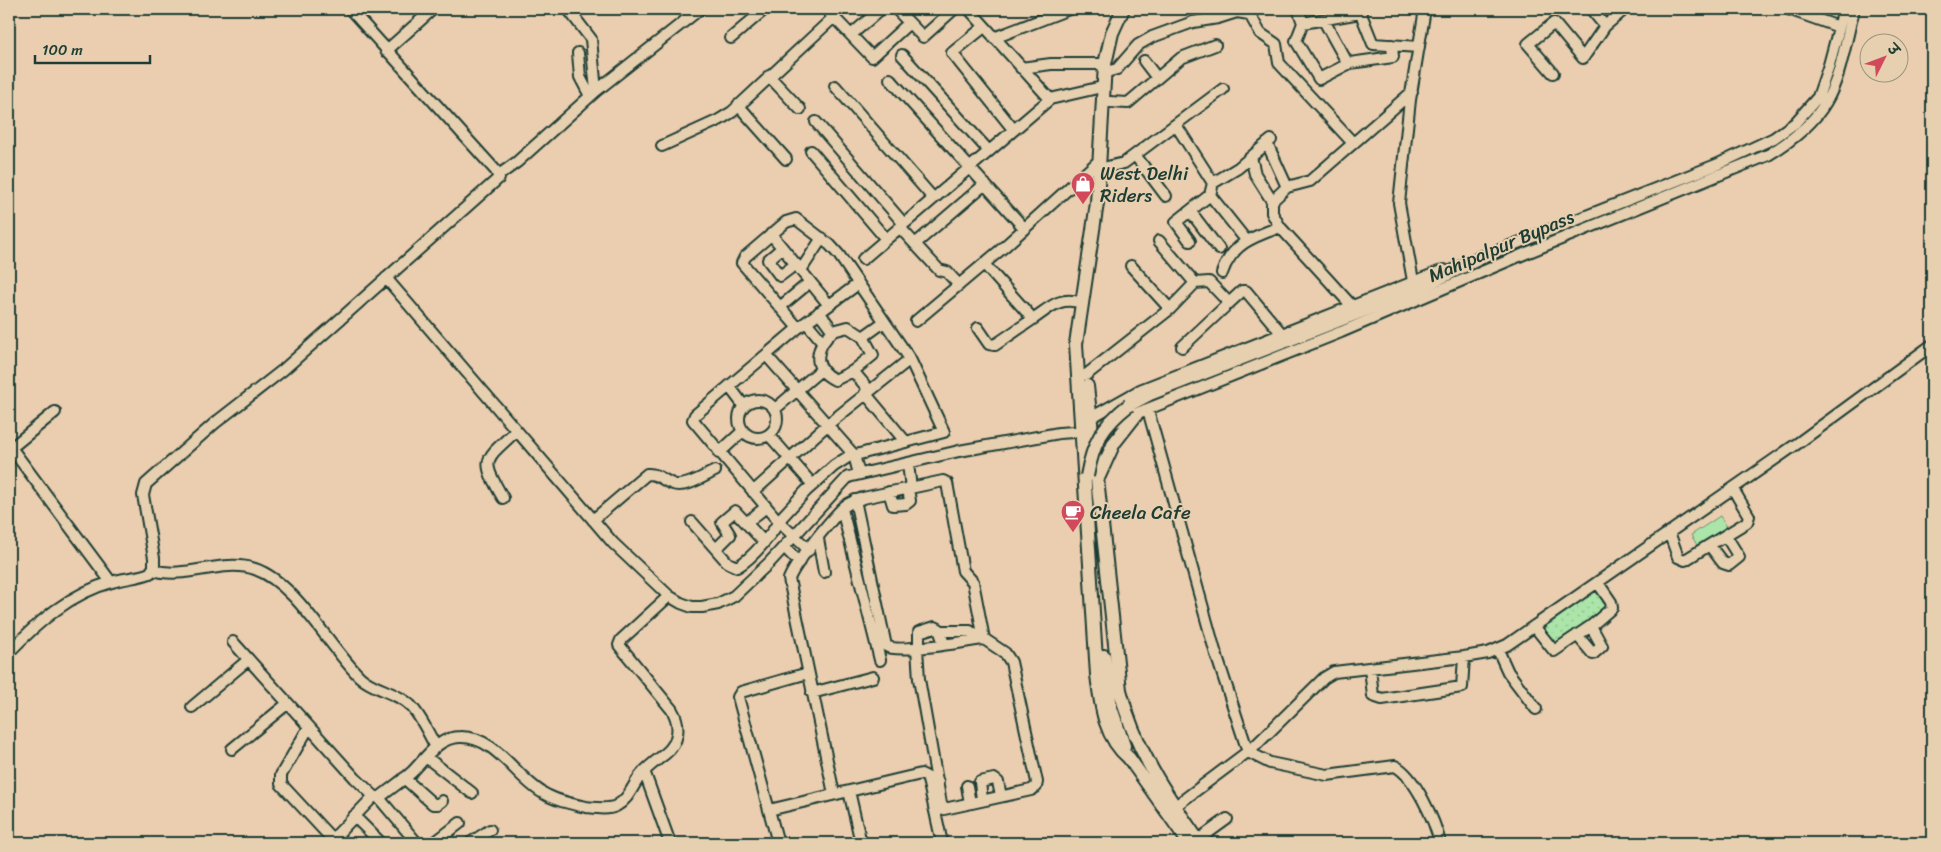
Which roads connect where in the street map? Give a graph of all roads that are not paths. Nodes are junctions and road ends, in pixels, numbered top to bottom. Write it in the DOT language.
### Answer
graph roads {
  1 [pos="350,9"];
  2 [pos="433,9"];
  3 [pos="568,9"];
  4 [pos="700,9"];
  5 [pos="765,9"];
  6 [pos="826,9"];
  7 [pos="881,9"];
  8 [pos="896,9"];
  9 [pos="954,9"];
  10 [pos="969,9"];
  11 [pos="1069,9"];
  12 [pos="1122,9"];
  13 [pos="1129,9"];
  14 [pos="1207,9"];
  15 [pos="1298,9"];
  16 [pos="1425,9"];
  17 [pos="1591,9"];
  18 [pos="1625,9"];
  19 [pos="1788,9"];
  20 [pos="1844,9"];
  21 [pos="1854,9"];
  22 [pos="1251,10"];
  23 [pos="1359,11"];
  24 [pos="685,13"];
  25 [pos="834,17"];
  26 [pos="1323,19"];
  27 [pos="1210,20"];
  28 [pos="909,22"];
  29 [pos="1303,23"];
  30 [pos="1605,26"];
  31 [pos="984,27"];
  32 [pos="1839,27"];
  33 [pos="851,35"];
  34 [pos="731,38"];
  35 [pos="994,38"];
  36 [pos="1215,44"];
  37 [pos="1392,45"];
  38 [pos="1419,46"];
  39 [pos="386,50"];
  40 [pos="578,53"];
  41 [pos="902,55"];
  42 [pos="1144,61"];
  43 [pos="1348,64"];
  44 [pos="1108,67"];
  45 [pos="1021,68"];
  46 [pos="1554,73"];
  47 [pos="769,76"];
  48 [pos="1157,78"];
  49 [pos="890,79"];
  50 [pos="835,86"];
  51 [pos="1102,87"];
  52 [pos="1223,89"];
  53 [pos="1412,92"];
  54 [pos="593,94"];
  55 [pos="1050,98"];
  56 [pos="1109,102"];
  57 [pos="738,105"];
  58 [pos="800,109"];
  59 [pos="816,122"];
  60 [pos="1176,125"];
  61 [pos="1012,129"];
  62 [pos="1353,143"];
  63 [pos="662,146"];
  64 [pos="988,150"];
  65 [pos="811,152"];
  66 [pos="1135,156"];
  67 [pos="1251,158"];
  68 [pos="786,160"];
  69 [pos="1104,164"];
  70 [pos="969,167"];
  71 [pos="499,175"];
  72 [pos="985,184"];
  73 [pos="1213,184"];
  74 [pos="1287,187"];
  75 [pos="1210,195"];
  76 [pos="1166,196"];
  77 [pos="933,198"];
  78 [pos="1272,201"];
  79 [pos="1190,210"];
  80 [pos="1280,227"];
  81 [pos="904,228"];
  82 [pos="1025,229"];
  83 [pos="771,234"];
  84 [pos="822,238"];
  85 [pos="886,239"];
  86 [pos="1246,240"];
  87 [pos="1159,241"];
  88 [pos="1190,241"];
  89 [pos="915,244"];
  90 [pos="782,248"];
  91 [pos="1220,249"];
  92 [pos="1482,257"];
  93 [pos="862,259"];
  94 [pos="984,264"];
  95 [pos="1132,266"];
  96 [pos="798,267"];
  97 [pos="1222,273"];
  98 [pos="386,278"];
  99 [pos="1413,281"];
  100 [pos="810,282"];
  101 [pos="858,284"];
  102 [pos="1195,284"];
  103 [pos="959,285"];
  104 [pos="1082,303"];
  105 [pos="1228,303"];
  106 [pos="830,305"];
  107 [pos="1352,306"];
  108 [pos="780,307"];
  109 [pos="1170,309"];
  110 [pos="819,312"];
  111 [pos="1033,319"];
  112 [pos="916,321"];
  113 [pos="884,322"];
  114 [pos="802,325"];
  115 [pos="978,328"];
  116 [pos="833,331"];
  117 [pos="1282,334"];
  118 [pos="863,337"];
  119 [pos="822,341"];
  120 [pos="1932,345"];
  121 [pos="1182,347"];
  122 [pos="766,355"];
  123 [pos="910,359"];
  124 [pos="822,369"];
  125 [pos="854,371"];
  126 [pos="1086,375"];
  127 [pos="729,386"];
  128 [pos="796,391"];
  129 [pos="867,392"];
  130 [pos="744,406"];
  131 [pos="775,409"];
  132 [pos="1132,410"];
  133 [pos="1148,410"];
  134 [pos="54,412"];
  135 [pos="827,425"];
  136 [pos="1087,426"];
  137 [pos="516,431"];
  138 [pos="743,431"];
  139 [pos="769,435"];
  140 [pos="905,441"];
  141 [pos="10,446"];
  142 [pos="719,453"];
  143 [pos="854,455"];
  144 [pos="790,458"];
  145 [pos="908,464"];
  146 [pos="715,471"];
  147 [pos="859,474"];
  148 [pos="1092,478"];
  149 [pos="813,485"];
  150 [pos="910,488"];
  151 [pos="1733,489"];
  152 [pos="753,492"];
  153 [pos="889,492"];
  154 [pos="503,498"];
  155 [pos="856,500"];
  156 [pos="766,506"];
  157 [pos="842,509"];
  158 [pos="593,520"];
  159 [pos="692,522"];
  160 [pos="779,522"];
  161 [pos="746,523"];
  162 [pos="1669,532"];
  163 [pos="1726,536"];
  164 [pos="794,537"];
  165 [pos="818,539"];
  166 [pos="763,541"];
  167 [pos="1710,546"];
  168 [pos="784,547"];
  169 [pos="716,549"];
  170 [pos="809,550"];
  171 [pos="799,562"];
  172 [pos="153,570"];
  173 [pos="824,572"];
  174 [pos="112,582"];
  175 [pos="1598,583"];
  176 [pos="669,596"];
  177 [pos="1534,626"];
  178 [pos="1591,626"];
  179 [pos="939,631"];
  180 [pos="1578,635"];
  181 [pos="982,639"];
  182 [pos="233,642"];
  183 [pos="944,644"];
  184 [pos="886,646"];
  185 [pos="918,648"];
  186 [pos="1498,650"];
  187 [pos="9,652"];
  188 [pos="1464,657"];
  189 [pos="248,660"];
  190 [pos="1370,668"];
  191 [pos="808,673"];
  192 [pos="873,678"];
  193 [pos="812,692"];
  194 [pos="288,704"];
  195 [pos="192,707"];
  196 [pos="1536,709"];
  197 [pos="309,727"];
  198 [pos="436,747"];
  199 [pos="232,749"];
  200 [pos="1248,752"];
  201 [pos="426,757"];
  202 [pos="1129,758"];
  203 [pos="644,771"];
  204 [pos="404,778"];
  205 [pos="934,783"];
  206 [pos="967,786"];
  207 [pos="849,791"];
  208 [pos="472,794"];
  209 [pos="834,794"];
  210 [pos="1001,796"];
  211 [pos="376,797"];
  212 [pos="982,800"];
  213 [pos="442,801"];
  214 [pos="970,803"];
  215 [pos="1174,807"];
  216 [pos="768,810"];
  217 [pos="939,810"];
  218 [pos="354,816"];
  219 [pos="1227,819"];
  220 [pos="460,823"];
  221 [pos="490,830"];
  222 [pos="332,839"];
  223 [pos="1196,842"];
  224 [pos="344,843"];
  225 [pos="381,843"];
  226 [pos="417,843"];
  227 [pos="434,843"];
  228 [pos="470,843"];
  229 [pos="670,843"];
  230 [pos="778,843"];
  231 [pos="861,843"];
  232 [pos="942,843"];
  233 [pos="1440,843"];
  1 -- 39 [label="street"];
  2 -- 39 [label="street"];
  3 -- 54 [label="street"];
  4 -- 24 [label="street"];
  5 -- 34 [label="street"];
  6 -- 25 [label="street"];
  7 -- 33 [label="street"];
  8 -- 28 [label="street"];
  9 -- 28 [label="street"];
  10 -- 31 [label="street"];
  11 -- 35 [label="street"];
  12 -- 44 [label="main road"];
  13 -- 44 [label="main road"];
  14 -- 27 [label="street"];
  15 -- 29 [label="street"];
  16 -- 38 [label="street"];
  17 -- 30 [label="street"];
  18 -- 30 [label="street"];
  19 -- 32 [label="street"];
  20 -- 32 [label="street, Mahipalpur Bypass"];
  21 -- 133 [label="street, Mahipalpur Bypass"];
  22 -- 27 [label="street"];
  22 -- 62 [label="street"];
  23 -- 26 [label="street"];
  23 -- 37 [label="street"];
  24 -- 54 [label="street"];
  25 -- 33 [label="street"];
  25 -- 47 [label="street"];
  26 -- 29 [label="street"];
  26 -- 43 [label="street"];
  27 -- 44 [label="street"];
  28 -- 33 [label="street"];
  29 -- 43 [label="street"];
  30 -- 46 [label="street"];
  31 -- 35 [label="street"];
  31 -- 61 [label="street"];
  32 -- 92 [label="street, Mahipalpur Bypass"];
  35 -- 45 [label="street"];
  36 -- 48 [label="street"];
  37 -- 38 [label="street"];
  37 -- 43 [label="street"];
  38 -- 53 [label="street"];
  39 -- 71 [label="street"];
  40 -- 54 [label="street"];
  41 -- 64 [label="street"];
  42 -- 48 [label="street"];
  44 -- 45 [label="street"];
  44 -- 51 [label="main road"];
  44 -- 56 [label="main road"];
  45 -- 55 [label="street"];
  47 -- 57 [label="street"];
  47 -- 58 [label="street"];
  48 -- 56 [label="street"];
  49 -- 70 [label="street"];
  50 -- 77 [label="street"];
  51 -- 55 [label="street"];
  51 -- 69 [label="main road"];
  52 -- 60 [label="street"];
  53 -- 62 [label="street"];
  53 -- 99 [label="street"];
  54 -- 71 [label="street"];
  55 -- 61 [label="street"];
  56 -- 69 [label="main road"];
  57 -- 63 [label="street"];
  57 -- 68 [label="street"];
  59 -- 81 [label="street"];
  60 -- 66 [label="street"];
  60 -- 73 [label="street"];
  61 -- 64 [label="street"];
  62 -- 74 [label="street"];
  64 -- 70 [label="street"];
  65 -- 85 [label="street"];
  66 -- 69 [label="street"];
  66 -- 76 [label="street"];
  67 -- 73 [label="street"];
  67 -- 74 [label="street"];
  67 -- 78 [label="street"];
  69 -- 82 [label="street"];
  69 -- 104 [label="main road"];
  69 -- 126 [label="main road"];
  70 -- 72 [label="street"];
  70 -- 77 [label="street"];
  71 -- 98 [label="street"];
  72 -- 82 [label="street"];
  72 -- 89 [label="street"];
  73 -- 75 [label="street"];
  74 -- 78 [label="street"];
  75 -- 79 [label="street"];
  75 -- 86 [label="street"];
  77 -- 81 [label="street"];
  78 -- 80 [label="street"];
  79 -- 88 [label="street"];
  79 -- 91 [label="street"];
  80 -- 86 [label="street"];
  80 -- 107 [label="street"];
  81 -- 85 [label="street"];
  81 -- 89 [label="street"];
  82 -- 94 [label="street"];
  83 -- 84 [label="street"];
  83 -- 90 [label="street"];
  83 -- 108 [label="street"];
  84 -- 96 [label="street"];
  84 -- 101 [label="street"];
  85 -- 93 [label="street"];
  86 -- 97 [label="street"];
  87 -- 102 [label="street"];
  89 -- 103 [label="street"];
  90 -- 96 [label="street"];
  90 -- 96 [label="street"];
  92 -- 99 [label="street, Mahipalpur Bypass"];
  92 -- 132 [label="main road"];
  94 -- 103 [label="street"];
  94 -- 111 [label="street"];
  95 -- 109 [label="street"];
  96 -- 100 [label="street"];
  98 -- 137 [label="street"];
  98 -- 172 [label="street"];
  99 -- 107 [label="street, Mahipalpur Bypass"];
  100 -- 106 [label="street"];
  100 -- 108 [label="street"];
  101 -- 106 [label="street"];
  101 -- 113 [label="street"];
  102 -- 105 [label="street"];
  102 -- 109 [label="street"];
  103 -- 112 [label="street"];
  104 -- 111 [label="street"];
  104 -- 136 [label="main road"];
  105 -- 117 [label="street"];
  105 -- 121 [label="street"];
  106 -- 110 [label="street"];
  107 -- 117 [label="street, Mahipalpur Bypass"];
  108 -- 114 [label="street"];
  109 -- 126 [label="street"];
  110 -- 114 [label="street"];
  110 -- 116 [label="street"];
  111 -- 115 [label="street"];
  113 -- 118 [label="street"];
  113 -- 123 [label="street"];
  114 -- 119 [label="street"];
  114 -- 122 [label="street"];
  116 -- 118 [label="street"];
  116 -- 119 [label="street"];
  117 -- 136 [label="street, Mahipalpur Bypass"];
  118 -- 125 [label="street"];
  119 -- 124 [label="street"];
  120 -- 151 [label="street"];
  122 -- 127 [label="street"];
  122 -- 128 [label="street"];
  123 -- 129 [label="street"];
  123 -- 140 [label="street"];
  124 -- 125 [label="street"];
  124 -- 128 [label="street"];
  125 -- 129 [label="street"];
  126 -- 136 [label="main road"];
  127 -- 130 [label="street"];
  127 -- 142 [label="street"];
  128 -- 131 [label="street"];
  128 -- 135 [label="street"];
  129 -- 135 [label="street"];
  129 -- 140 [label="street"];
  130 -- 131 [label="street"];
  130 -- 138 [label="street"];
  131 -- 139 [label="street"];
  132 -- 133 [label="street, Mahipalpur Bypass"];
  132 -- 136 [label="street, Mahipalpur Bypass"];
  132 -- 148 [label="main road, bridge"];
  133 -- 200 [label="street"];
  134 -- 141 [label="street"];
  135 -- 143 [label="street"];
  135 -- 144 [label="street"];
  136 -- 145 [label="street"];
  136 -- 148 [label="main road"];
  136 -- 202 [label="main road"];
  137 -- 154 [label="street"];
  137 -- 158 [label="street"];
  138 -- 139 [label="street"];
  138 -- 142 [label="street"];
  139 -- 144 [label="street"];
  140 -- 143 [label="street"];
  141 -- 174 [label="street"];
  142 -- 152 [label="street"];
  143 -- 147 [label="street"];
  143 -- 149 [label="street"];
  144 -- 149 [label="street"];
  144 -- 152 [label="street"];
  145 -- 147 [label="street"];
  145 -- 150 [label="street"];
  146 -- 158 [label="street"];
  147 -- 164 [label="street"];
  148 -- 202 [label="main road"];
  148 -- 215 [label="main road"];
  149 -- 160 [label="street"];
  150 -- 153 [label="street"];
  150 -- 153 [label="street"];
  150 -- 181 [label="street"];
  151 -- 162 [label="street"];
  151 -- 163 [label="street"];
  152 -- 156 [label="street"];
  153 -- 155 [label="street"];
  155 -- 157 [label="street"];
  155 -- 184 [label="street"];
  156 -- 160 [label="street"];
  156 -- 161 [label="street"];
  157 -- 165 [label="street"];
  157 -- 184 [label="street"];
  158 -- 176 [label="street"];
  159 -- 169 [label="street"];
  160 -- 164 [label="street"];
  160 -- 166 [label="street"];
  161 -- 166 [label="street"];
  161 -- 169 [label="street"];
  162 -- 167 [label="street"];
  162 -- 175 [label="street"];
  163 -- 167 [label="street"];
  163 -- 167 [label="street"];
  164 -- 168 [label="street"];
  164 -- 170 [label="street"];
  165 -- 170 [label="street"];
  165 -- 173 [label="street"];
  166 -- 169 [label="street"];
  168 -- 171 [label="street"];
  168 -- 176 [label="street"];
  170 -- 171 [label="street"];
  171 -- 191 [label="street"];
  172 -- 174 [label="street"];
  172 -- 198 [label="street"];
  174 -- 187 [label="street"];
  175 -- 177 [label="street"];
  175 -- 178 [label="street"];
  176 -- 203 [label="street"];
  177 -- 180 [label="street"];
  177 -- 186 [label="street"];
  178 -- 180 [label="street"];
  178 -- 180 [label="street"];
  179 -- 181 [label="street"];
  179 -- 183 [label="street"];
  179 -- 185 [label="street"];
  181 -- 183 [label="street"];
  181 -- 210 [label="street"];
  182 -- 189 [label="street"];
  183 -- 185 [label="street"];
  184 -- 185 [label="street"];
  185 -- 205 [label="street"];
  186 -- 188 [label="street"];
  186 -- 196 [label="street"];
  188 -- 190 [label="street"];
  188 -- 190 [label="street"];
  189 -- 194 [label="street"];
  189 -- 195 [label="street"];
  190 -- 200 [label="street"];
  191 -- 193 [label="street"];
  191 -- 216 [label="street"];
  192 -- 193 [label="street"];
  193 -- 209 [label="street"];
  194 -- 197 [label="street"];
  194 -- 199 [label="street"];
  197 -- 211 [label="street"];
  197 -- 222 [label="street"];
  198 -- 201 [label="street"];
  198 -- 203 [label="street"];
  200 -- 215 [label="street"];
  200 -- 233 [label="street"];
  201 -- 204 [label="street"];
  201 -- 208 [label="street"];
  202 -- 223 [label="main road"];
  203 -- 229 [label="street"];
  204 -- 211 [label="street"];
  204 -- 213 [label="street"];
  205 -- 207 [label="street"];
  205 -- 217 [label="street"];
  206 -- 214 [label="street"];
  207 -- 209 [label="street"];
  207 -- 231 [label="street"];
  209 -- 216 [label="street"];
  210 -- 212 [label="street"];
  210 -- 212 [label="street"];
  211 -- 218 [label="street"];
  211 -- 226 [label="street"];
  212 -- 214 [label="street"];
  214 -- 217 [label="street"];
  215 -- 223 [label="main road"];
  216 -- 230 [label="street"];
  217 -- 232 [label="street"];
  218 -- 222 [label="street"];
  218 -- 225 [label="street"];
  219 -- 223 [label="street"];
  220 -- 227 [label="street"];
  221 -- 228 [label="street"];
  222 -- 224 [label="street"];
}
